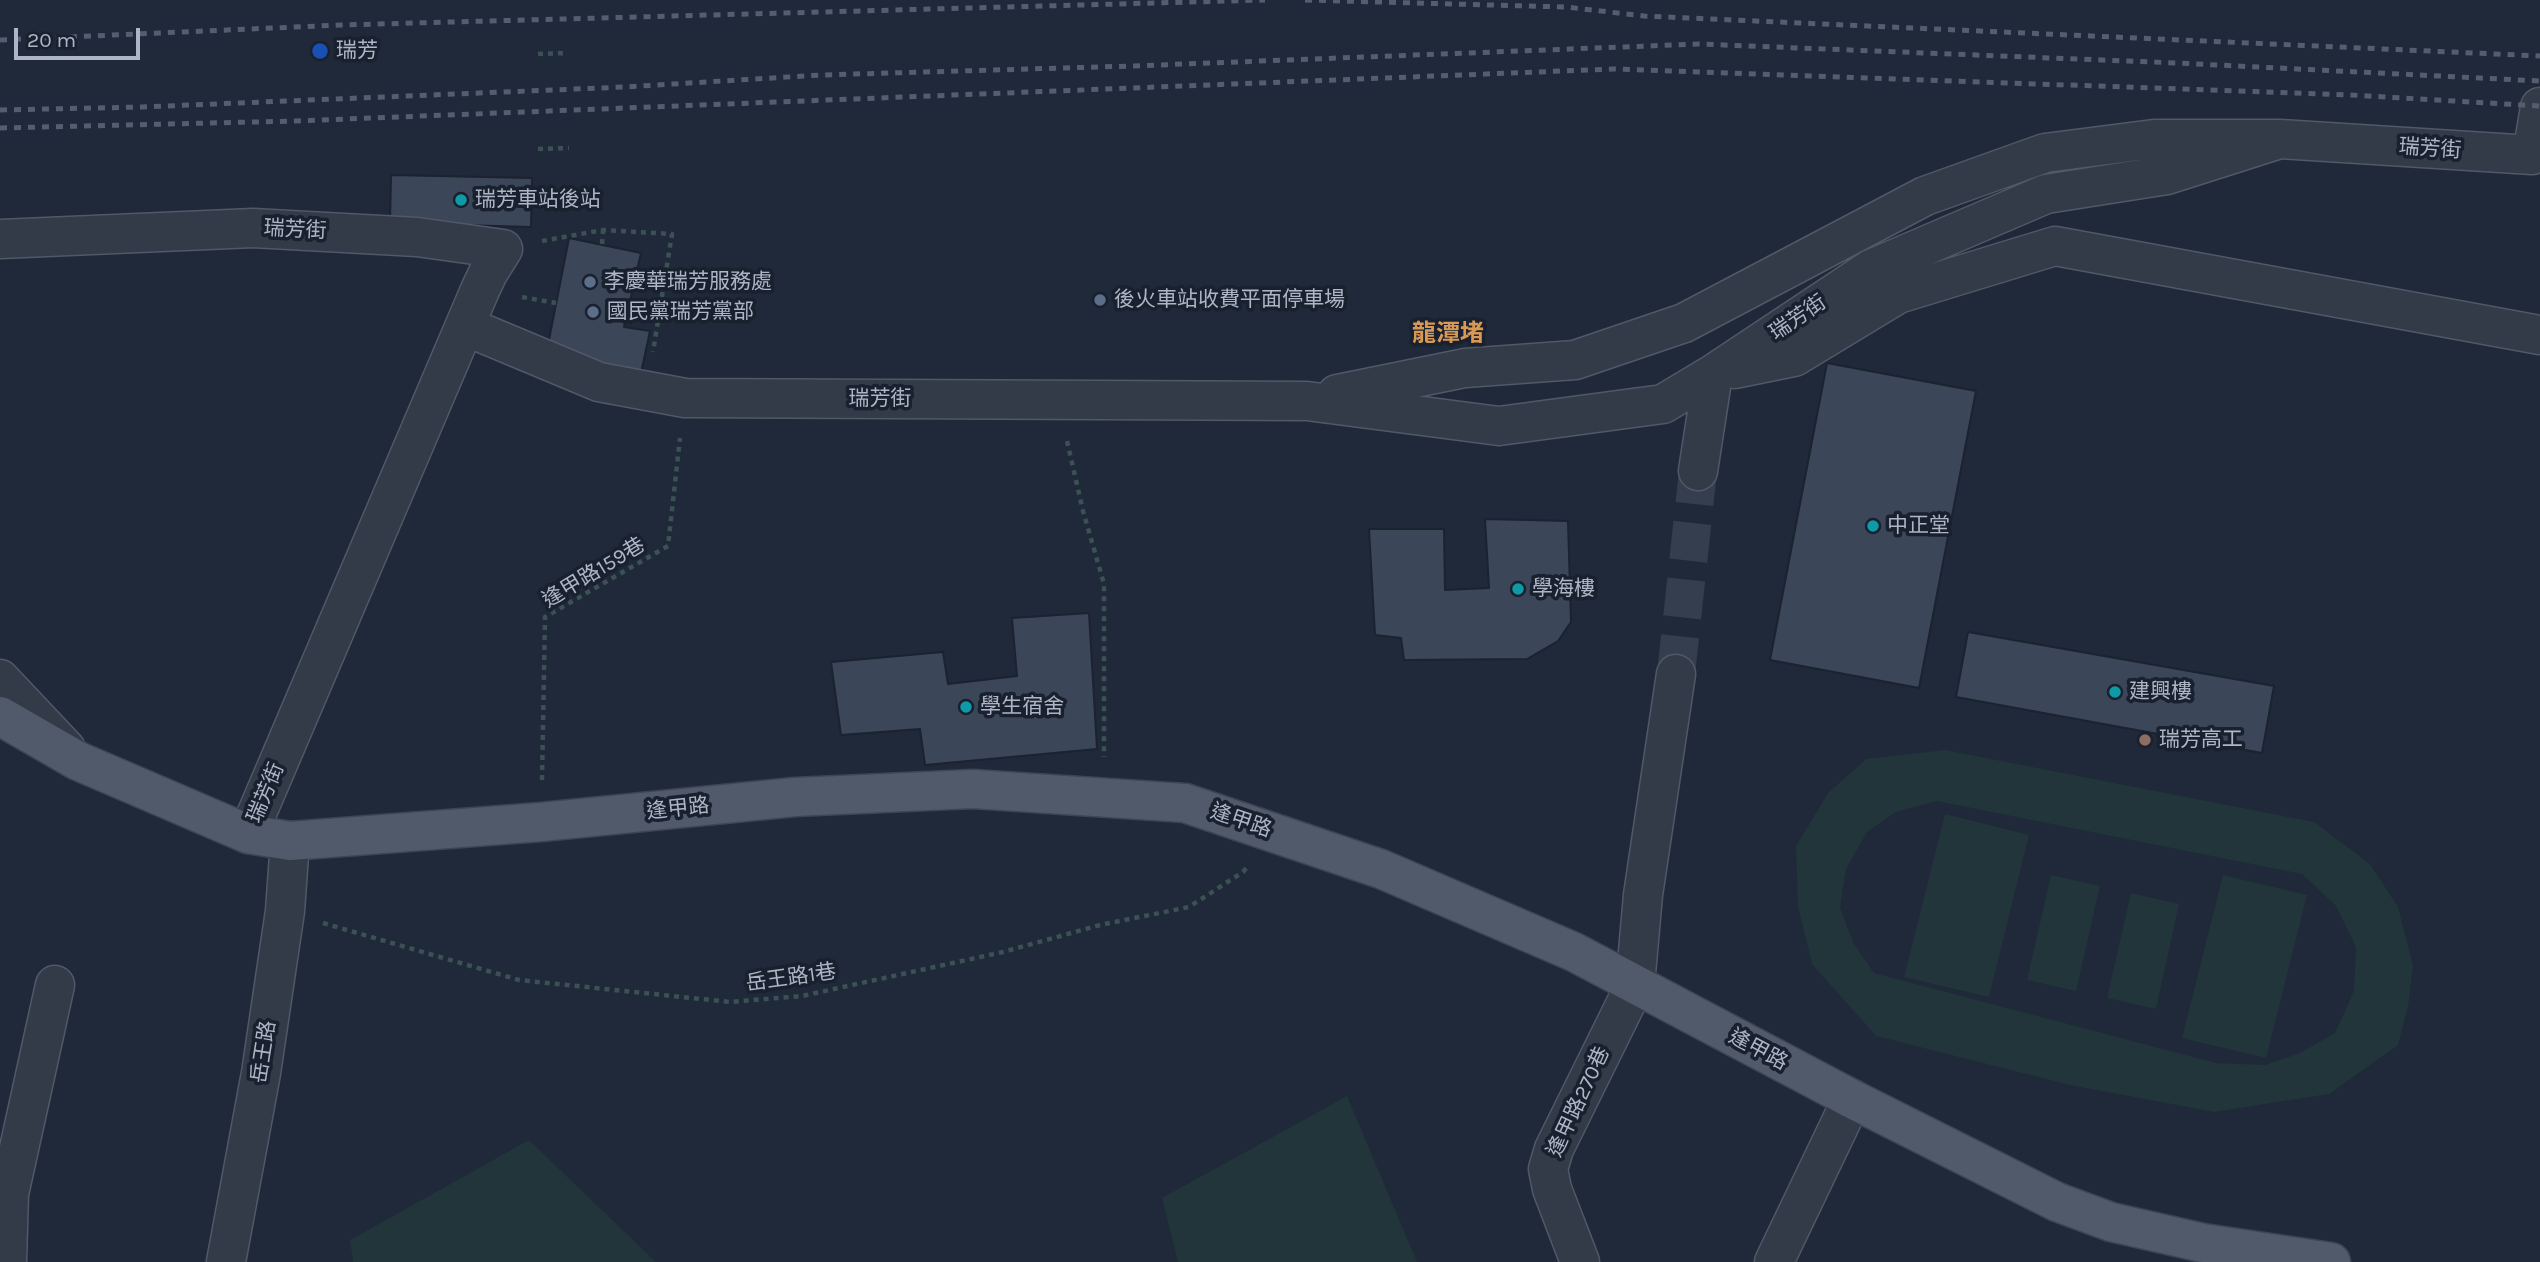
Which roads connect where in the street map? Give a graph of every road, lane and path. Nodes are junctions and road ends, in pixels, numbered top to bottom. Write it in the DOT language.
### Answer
graph roads {
  1 [pos="567,53"];
  2 [pos="538,54"];
  3 [pos="2540,107"];
  4 [pos="2280,139"];
  5 [pos="569,148"];
  6 [pos="538,149"];
  7 [pos="603,230"];
  8 [pos="0,239"];
  9 [pos="602,244"];
  10 [pos="503,249"];
  11 [pos="518,296"];
  12 [pos="556,303"];
  13 [pos="627,314"];
  14 [pos="657,320"];
  15 [pos="465,326"];
  16 [pos="2540,335"];
  17 [pos="1713,374"];
  18 [pos="667,395"];
  19 [pos="1058,400"];
  20 [pos="1307,401"];
  21 [pos="1699,471"];
  22 [pos="1676,674"];
  23 [pos="0,679"];
  24 [pos="0,716"];
  25 [pos="78,761"];
  26 [pos="1104,798"];
  27 [pos="541,822"];
  28 [pos="1273,832"];
  29 [pos="248,834"];
  30 [pos="290,841"];
  31 [pos="285,911"];
  32 [pos="55,985"];
  33 [pos="1635,985"];
  34 [pos="1852,1099"];
  35 [pos="7,1262"];
  36 [pos="226,1262"];
  37 [pos="1580,1262"];
  38 [pos="1774,1262"];
  39 [pos="2331,1262"];
  1 -- 2 [label="path"];
  3 -- 4 [label="street, 瑞芳街"];
  4 -- 17 [label="street, 瑞芳街"];
  4 -- 20 [label="street, 瑞芳街"];
  5 -- 6 [label="path"];
  7 -- 9 [label="path"];
  7 -- 10 [label="path"];
  7 -- 14 [label="path"];
  8 -- 10 [label="street, 瑞芳街"];
  10 -- 15 [label="street, 瑞芳街"];
  11 -- 12 [label="path"];
  13 -- 14 [label="path"];
  14 -- 18 [label="path"];
  15 -- 18 [label="street, 瑞芳街"];
  15 -- 29 [label="street, 瑞芳街"];
  16 -- 17 [label="street"];
  17 -- 20 [label="street, 瑞芳街"];
  17 -- 21 [label="street"];
  18 -- 19 [label="street, 瑞芳街"];
  18 -- 27 [label="path, 逢甲路159巷"];
  19 -- 20 [label="street, 瑞芳街"];
  19 -- 26 [label="path"];
  22 -- 33 [label="street"];
  23 -- 25 [label="street, 逢甲路"];
  24 -- 25 [label="main road, 逢甲路"];
  25 -- 29 [label="main road, 逢甲路"];
  26 -- 27 [label="main road, 逢甲路"];
  26 -- 28 [label="main road, 逢甲路"];
  27 -- 30 [label="main road, 逢甲路"];
  28 -- 31 [label="path, 岳王路1巷"];
  28 -- 33 [label="main road, 逢甲路"];
  29 -- 30 [label="main road, 逢甲路"];
  30 -- 31 [label="street, 岳王路"];
  31 -- 36 [label="street, 岳王路"];
  32 -- 35 [label="street"];
  33 -- 34 [label="main road, 逢甲路"];
  33 -- 37 [label="street, 逢甲路270巷"];
  34 -- 38 [label="street"];
  34 -- 39 [label="main road, 逢甲路"];
}
